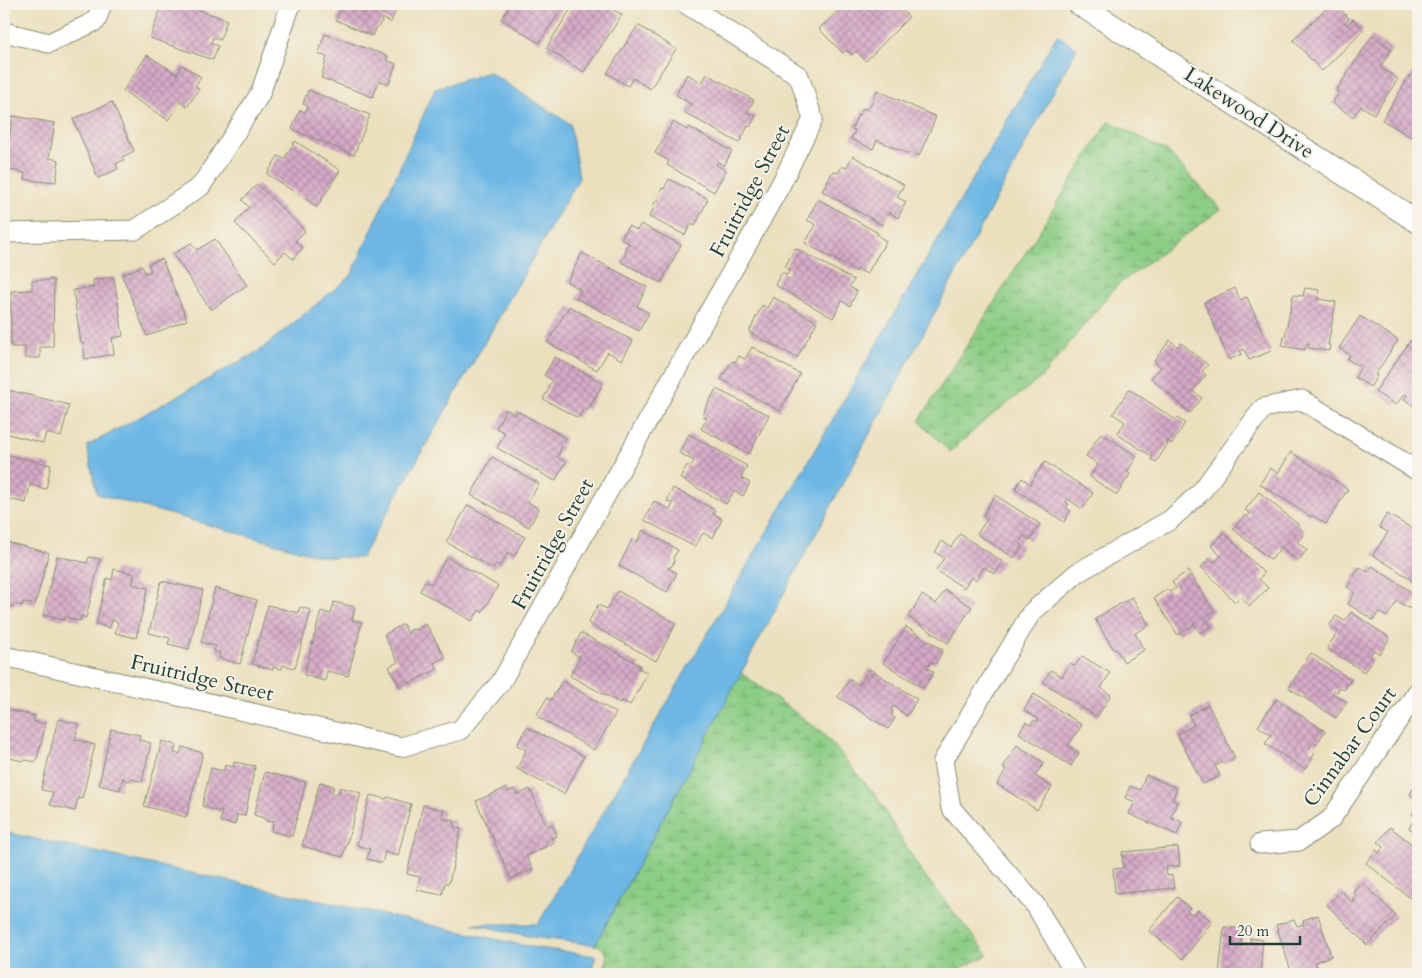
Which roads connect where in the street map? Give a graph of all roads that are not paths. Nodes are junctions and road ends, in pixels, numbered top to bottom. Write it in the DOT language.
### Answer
graph roads {
  1 [pos="102,4"];
  2 [pos="291,4"];
  3 [pos="686,4"];
  4 [pos="1079,4"];
  5 [pos="4,32"];
  6 [pos="1418,222"];
  7 [pos="4,234"];
  8 [pos="1418,471"];
  9 [pos="4,656"];
  10 [pos="1418,691"];
  11 [pos="1260,844"];
  12 [pos="1075,974"];
  1 -- 5 [label="street"];
  2 -- 7 [label="street"];
  3 -- 9 [label="street, Fruitridge Street"];
  4 -- 6 [label="street, Lakewood Drive"];
  8 -- 12 [label="street"];
  10 -- 11 [label="street, Cinnabar Court"];
}
